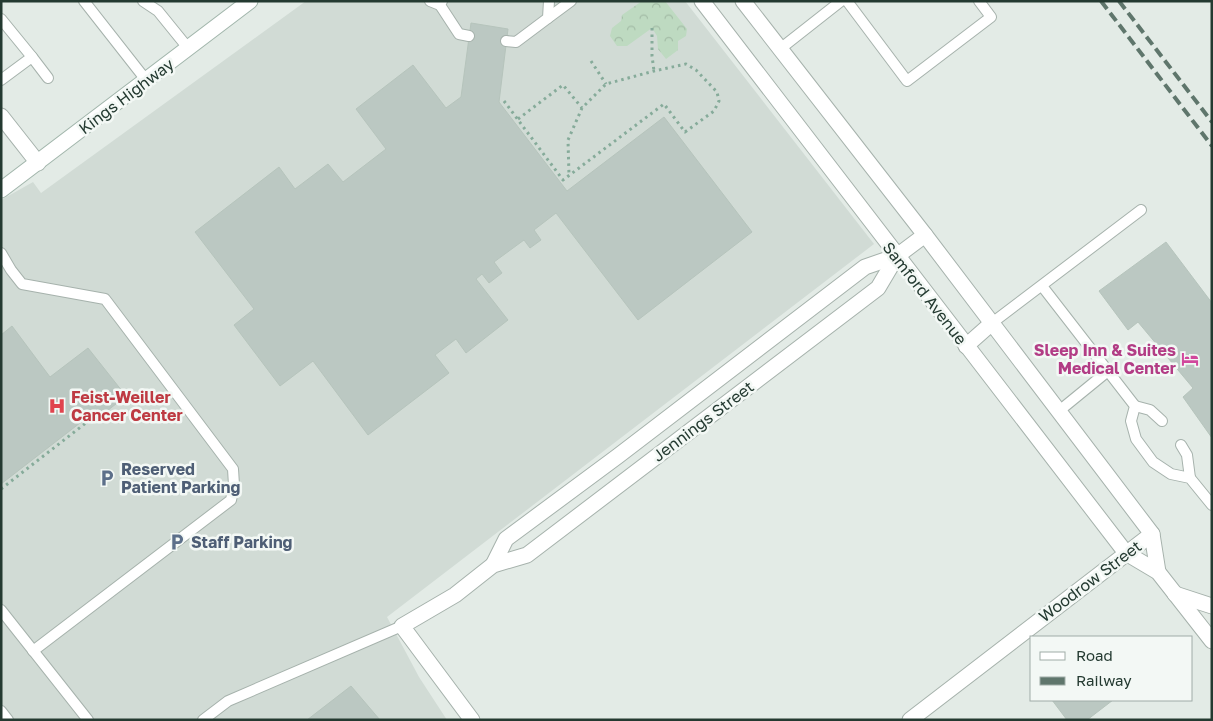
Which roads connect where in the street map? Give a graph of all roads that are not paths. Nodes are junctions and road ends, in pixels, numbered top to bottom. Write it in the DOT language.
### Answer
graph roads {
  1 [pos="84,1"];
  2 [pos="143,1"];
  3 [pos="250,1"];
  4 [pos="430,1"];
  5 [pos="549,1"];
  6 [pos="571,1"];
  7 [pos="702,1"];
  8 [pos="742,1"];
  9 [pos="841,1"];
  10 [pos="847,1"];
  11 [pos="979,1"];
  12 [pos="441,3"];
  13 [pos="548,18"];
  14 [pos="1,19"];
  15 [pos="469,36"];
  16 [pos="506,41"];
  17 [pos="188,48"];
  18 [pos="780,49"];
  19 [pos="32,57"];
  20 [pos="48,78"];
  21 [pos="1,80"];
  22 [pos="146,80"];
  23 [pos="1,116"];
  24 [pos="38,163"];
  25 [pos="1,190"];
  26 [pos="1141,210"];
  27 [pos="925,234"];
  28 [pos="1,253"];
  29 [pos="897,256"];
  30 [pos="1042,286"];
  31 [pos="992,323"];
  32 [pos="966,346"];
  33 [pos="1108,371"];
  34 [pos="1135,406"];
  35 [pos="1059,411"];
  36 [pos="1162,420"];
  37 [pos="1181,444"];
  38 [pos="618,456"];
  39 [pos="631,476"];
  40 [pos="1190,478"];
  41 [pos="1212,505"];
  42 [pos="1152,534"];
  43 [pos="1126,554"];
  44 [pos="492,565"];
  45 [pos="1158,572"];
  46 [pos="1175,594"];
  47 [pos="1212,606"];
  48 [pos="1,610"];
  49 [pos="402,626"];
  50 [pos="1212,641"];
  51 [pos="33,651"];
  52 [pos="1,711"];
  53 [pos="86,719"];
  54 [pos="8,720"];
  55 [pos="203,720"];
  56 [pos="472,720"];
  57 [pos="910,720"];
  1 -- 22 [label="lane"];
  2 -- 17 [label="lane"];
  3 -- 17 [label="street, Kings Highway"];
  4 -- 12 [label="lane"];
  5 -- 13 [label="lane"];
  6 -- 13 [label="lane"];
  7 -- 29 [label="street, Samford Avenue"];
  8 -- 18 [label="street, Samford Avenue"];
  9 -- 18 [label="lane"];
  10 -- 11 [label="lane"];
  12 -- 15 [label="lane"];
  13 -- 16 [label="lane"];
  14 -- 19 [label="lane"];
  17 -- 22 [label="street, Kings Highway"];
  18 -- 27 [label="street, Samford Avenue"];
  19 -- 20 [label="lane"];
  19 -- 21 [label="lane"];
  22 -- 24 [label="street, Kings Highway"];
  23 -- 24 [label="street"];
  24 -- 25 [label="street, Kings Highway"];
  26 -- 30 [label="lane"];
  27 -- 29 [label="street, Jennings Street"];
  27 -- 31 [label="street, Samford Avenue"];
  28 -- 51 [label="lane"];
  29 -- 32 [label="street, Samford Avenue"];
  29 -- 38 [label="street, Jennings Street"];
  29 -- 39 [label="street, Jennings Street"];
  30 -- 31 [label="lane"];
  30 -- 33 [label="lane"];
  31 -- 32 [label="street"];
  31 -- 35 [label="street, Samford Avenue"];
  32 -- 43 [label="street, Samford Avenue"];
  33 -- 34 [label="lane"];
  33 -- 35 [label="lane"];
  34 -- 36 [label="lane"];
  34 -- 40 [label="lane"];
  35 -- 42 [label="street, Samford Avenue"];
  37 -- 40 [label="lane"];
  38 -- 39 [label="street"];
  38 -- 44 [label="street, Jennings Street"];
  39 -- 44 [label="street, Jennings Street"];
  40 -- 41 [label="lane"];
  42 -- 43 [label="street, Woodrow Street"];
  42 -- 45 [label="street, Samford Avenue"];
  43 -- 45 [label="street, Samford Avenue"];
  43 -- 57 [label="street, Woodrow Street"];
  44 -- 49 [label="street, Jennings Street"];
  45 -- 46 [label="street, Samford Avenue"];
  46 -- 47 [label="street"];
  46 -- 50 [label="street, Samford Avenue"];
  48 -- 51 [label="lane"];
  49 -- 55 [label="lane"];
  49 -- 56 [label="street"];
  51 -- 53 [label="lane"];
  52 -- 54 [label="lane"];
}
